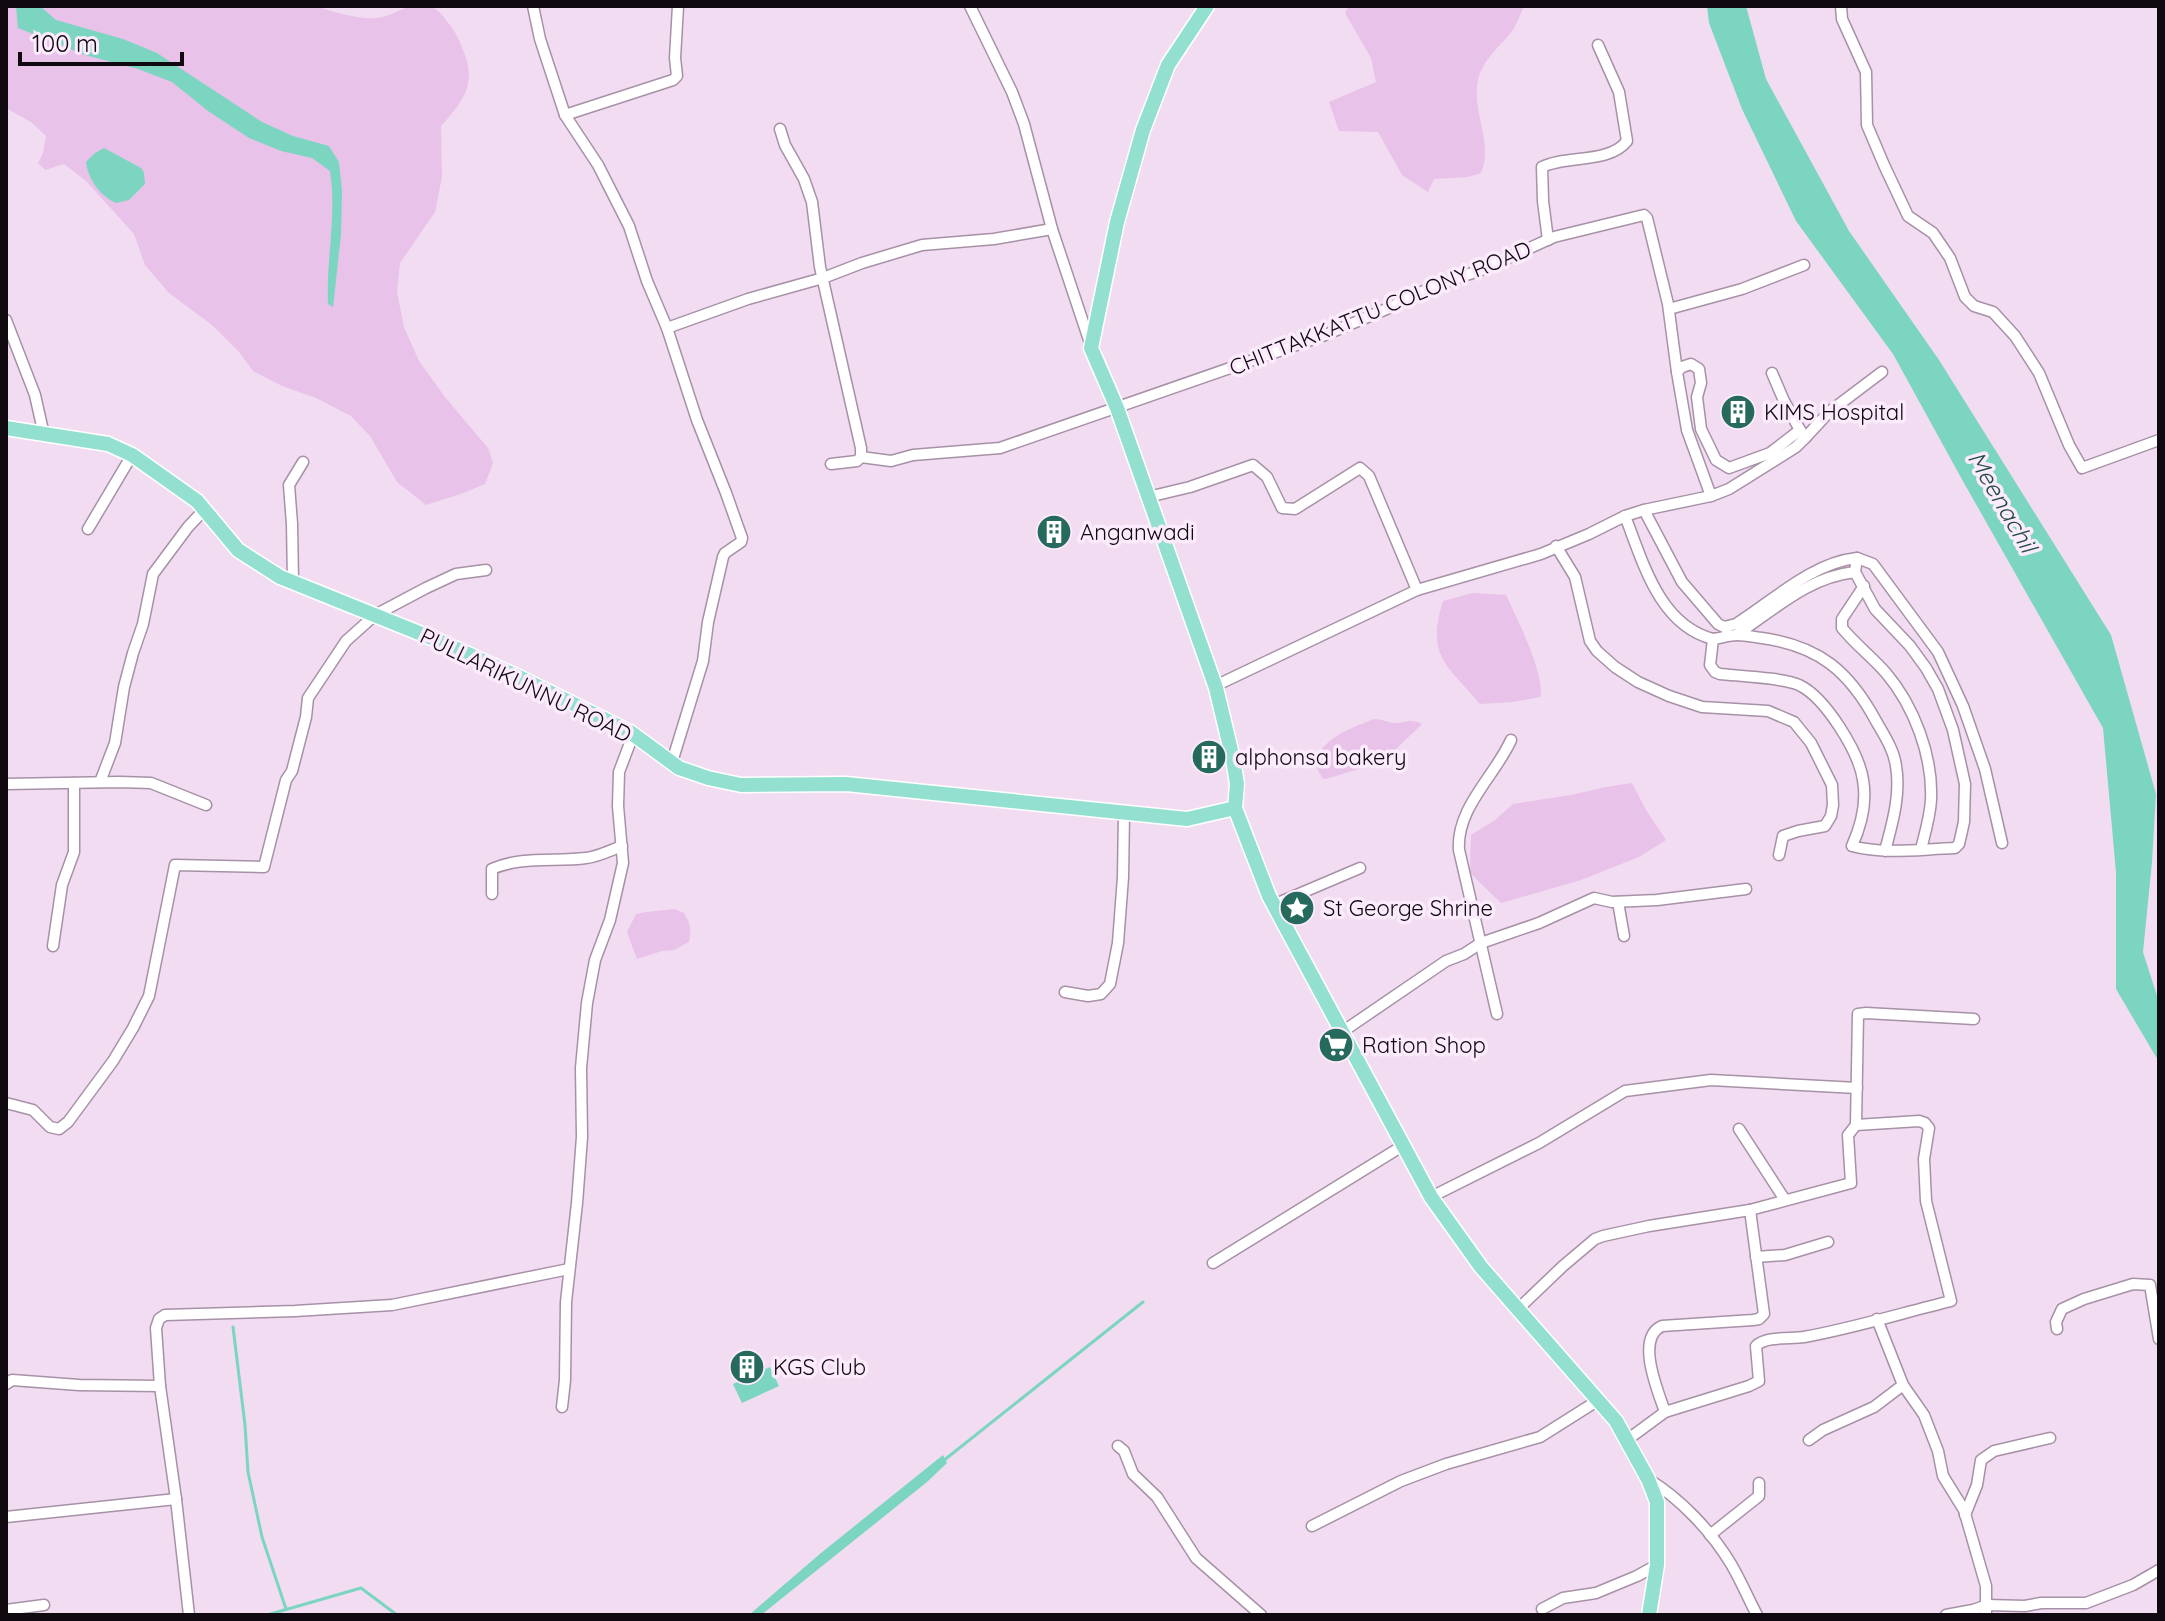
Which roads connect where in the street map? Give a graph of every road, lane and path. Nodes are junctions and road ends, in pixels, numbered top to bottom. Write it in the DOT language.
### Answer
graph roads {
  1 [pos="533,6"];
  2 [pos="678,6"];
  3 [pos="970,6"];
  4 [pos="1207,6"];
  5 [pos="1841,6"];
  6 [pos="1598,45"];
  7 [pos="565,115"];
  8 [pos="780,129"];
  9 [pos="1052,229"];
  10 [pos="1548,240"];
  11 [pos="1804,265"];
  12 [pos="823,278"];
  13 [pos="1669,309"];
  14 [pos="6,320"];
  15 [pos="667,328"];
  16 [pos="1091,348"];
  17 [pos="1677,372"];
  18 [pos="1882,372"];
  19 [pos="1772,373"];
  20 [pos="1117,408"];
  21 [pos="6,428"];
  22 [pos="1802,434"];
  23 [pos="44,435"];
  24 [pos="2159,440"];
  25 [pos="132,455"];
  26 [pos="861,457"];
  27 [pos="303,462"];
  28 [pos="831,464"];
  29 [pos="1711,496"];
  30 [pos="1148,497"];
  31 [pos="204,510"];
  32 [pos="1644,510"];
  33 [pos="1625,516"];
  34 [pos="88,529"];
  35 [pos="1556,546"];
  36 [pos="1857,558"];
  37 [pos="486,570"];
  38 [pos="1855,572"];
  39 [pos="293,582"];
  40 [pos="1864,586"];
  41 [pos="1417,590"];
  42 [pos="375,615"];
  43 [pos="1736,635"];
  44 [pos="1713,639"];
  45 [pos="1215,686"];
  46 [pos="633,735"];
  47 [pos="1511,740"];
  48 [pos="672,762"];
  49 [pos="100,782"];
  50 [pos="74,783"];
  51 [pos="6,784"];
  52 [pos="206,805"];
  53 [pos="1235,808"];
  54 [pos="1124,813"];
  55 [pos="2002,843"];
  56 [pos="622,846"];
  57 [pos="1921,849"];
  58 [pos="1885,851"];
  59 [pos="1779,855"];
  60 [pos="1360,868"];
  61 [pos="1746,889"];
  62 [pos="492,894"];
  63 [pos="1618,902"];
  64 [pos="1273,905"];
  65 [pos="1624,936"];
  66 [pos="1481,943"];
  67 [pos="53,946"];
  68 [pos="1065,992"];
  69 [pos="1497,1014"];
  70 [pos="1974,1019"];
  71 [pos="1342,1032"];
  72 [pos="1857,1088"];
  73 [pos="6,1103"];
  74 [pos="1856,1125"];
  75 [pos="1739,1129"];
  76 [pos="1404,1145"];
  77 [pos="1431,1197"];
  78 [pos="1785,1200"];
  79 [pos="1750,1210"];
  80 [pos="1828,1242"];
  81 [pos="1756,1257"];
  82 [pos="1213,1263"];
  83 [pos="569,1269"];
  84 [pos="1517,1310"];
  85 [pos="1762,1316"];
  86 [pos="1877,1319"];
  87 [pos="2057,1329"];
  88 [pos="2159,1339"];
  89 [pos="1761,1341"];
  90 [pos="6,1384"];
  91 [pos="1903,1385"];
  92 [pos="160,1386"];
  93 [pos="1597,1401"];
  94 [pos="562,1407"];
  95 [pos="1665,1412"];
  96 [pos="2050,1438"];
  97 [pos="1627,1440"];
  98 [pos="1809,1440"];
  99 [pos="1118,1446"];
  100 [pos="1648,1479"];
  101 [pos="1759,1483"];
  102 [pos="176,1499"];
  103 [pos="1965,1515"];
  104 [pos="6,1517"];
  105 [pos="1312,1526"];
  106 [pos="1710,1535"];
  107 [pos="1657,1565"];
  108 [pos="2159,1570"];
  109 [pos="44,1605"];
  110 [pos="1542,1609"];
  111 [pos="6,1610"];
  112 [pos="1987,1610"];
  113 [pos="189,1615"];
  114 [pos="1261,1615"];
  115 [pos="1649,1615"];
  116 [pos="1757,1615"];
  117 [pos="1946,1615"];
  1 -- 7 [label="street"];
  2 -- 7 [label="street"];
  3 -- 9 [label="street"];
  4 -- 16 [label="main road"];
  5 -- 24 [label="street"];
  6 -- 10 [label="street"];
  7 -- 15 [label="street"];
  8 -- 12 [label="street"];
  9 -- 12 [label="street"];
  9 -- 16 [label="street"];
  10 -- 13 [label="street, CHITTAKKATTU COLONY ROAD"];
  10 -- 20 [label="street, CHITTAKKATTU COLONY ROAD"];
  11 -- 13 [label="street"];
  12 -- 15 [label="street"];
  12 -- 26 [label="street"];
  13 -- 17 [label="street"];
  14 -- 23 [label="street"];
  15 -- 48 [label="street"];
  16 -- 20 [label="main road"];
  17 -- 22 [label="street"];
  17 -- 29 [label="street"];
  18 -- 22 [label="street"];
  19 -- 22 [label="street"];
  20 -- 26 [label="street, CHITTAKKATTU COLONY ROAD"];
  20 -- 30 [label="main road"];
  21 -- 23 [label="main road, PULLARIKUNNU ROAD"];
  22 -- 29 [label="street"];
  23 -- 25 [label="main road, PULLARIKUNNU ROAD"];
  25 -- 31 [label="main road, PULLARIKUNNU ROAD"];
  25 -- 34 [label="street"];
  26 -- 28 [label="street, CHITTAKKATTU COLONY ROAD"];
  27 -- 39 [label="street"];
  29 -- 32 [label="street"];
  30 -- 41 [label="street"];
  30 -- 45 [label="main road"];
  31 -- 39 [label="main road, PULLARIKUNNU ROAD"];
  31 -- 49 [label="street"];
  32 -- 33 [label="street"];
  32 -- 36 [label="street"];
  33 -- 35 [label="street"];
  33 -- 44 [label="street"];
  35 -- 41 [label="street"];
  35 -- 59 [label="street"];
  36 -- 38 [label="street"];
  36 -- 55 [label="street"];
  37 -- 42 [label="street"];
  38 -- 40 [label="street"];
  38 -- 43 [label="street"];
  39 -- 42 [label="main road, PULLARIKUNNU ROAD"];
  40 -- 57 [label="street"];
  40 -- 57 [label="street"];
  41 -- 45 [label="street"];
  42 -- 46 [label="main road, PULLARIKUNNU ROAD"];
  42 -- 73 [label="street"];
  43 -- 44 [label="street"];
  43 -- 58 [label="street"];
  44 -- 58 [label="street"];
  45 -- 53 [label="main road"];
  46 -- 48 [label="main road, PULLARIKUNNU ROAD"];
  46 -- 56 [label="street"];
  47 -- 66 [label="street"];
  48 -- 54 [label="main road, PULLARIKUNNU ROAD"];
  49 -- 50 [label="street"];
  49 -- 52 [label="street"];
  50 -- 51 [label="street"];
  50 -- 67 [label="street"];
  53 -- 54 [label="main road, PULLARIKUNNU ROAD"];
  53 -- 64 [label="main road"];
  54 -- 68 [label="street"];
  56 -- 62 [label="street"];
  56 -- 83 [label="street"];
  57 -- 58 [label="street"];
  60 -- 64 [label="street"];
  61 -- 63 [label="street"];
  63 -- 65 [label="street"];
  63 -- 66 [label="street"];
  64 -- 71 [label="main road"];
  66 -- 69 [label="street"];
  66 -- 71 [label="street"];
  70 -- 72 [label="street"];
  71 -- 76 [label="main road"];
  72 -- 74 [label="street"];
  72 -- 77 [label="street"];
  74 -- 78 [label="street"];
  74 -- 86 [label="street"];
  75 -- 78 [label="street"];
  76 -- 77 [label="main road"];
  76 -- 82 [label="street"];
  77 -- 84 [label="main road"];
  78 -- 79 [label="street"];
  79 -- 81 [label="street"];
  79 -- 84 [label="street"];
  80 -- 81 [label="street"];
  81 -- 85 [label="street"];
  83 -- 92 [label="street"];
  83 -- 94 [label="street"];
  84 -- 93 [label="main road"];
  85 -- 89 [label="street"];
  85 -- 95 [label="street"];
  86 -- 89 [label="street"];
  86 -- 91 [label="street"];
  87 -- 88 [label="street"];
  89 -- 95 [label="street"];
  90 -- 92 [label="street"];
  91 -- 98 [label="street"];
  91 -- 103 [label="street"];
  92 -- 102 [label="street"];
  93 -- 97 [label="main road"];
  93 -- 105 [label="street"];
  95 -- 97 [label="street"];
  96 -- 103 [label="street"];
  97 -- 100 [label="main road"];
  99 -- 114 [label="street"];
  100 -- 106 [label="street"];
  100 -- 107 [label="main road"];
  101 -- 106 [label="street"];
  102 -- 104 [label="street"];
  102 -- 113 [label="street"];
  103 -- 112 [label="street"];
  106 -- 116 [label="street"];
  107 -- 110 [label="street"];
  107 -- 115 [label="main road"];
  108 -- 112 [label="street"];
  109 -- 111 [label="street"];
  112 -- 117 [label="street"];
}
